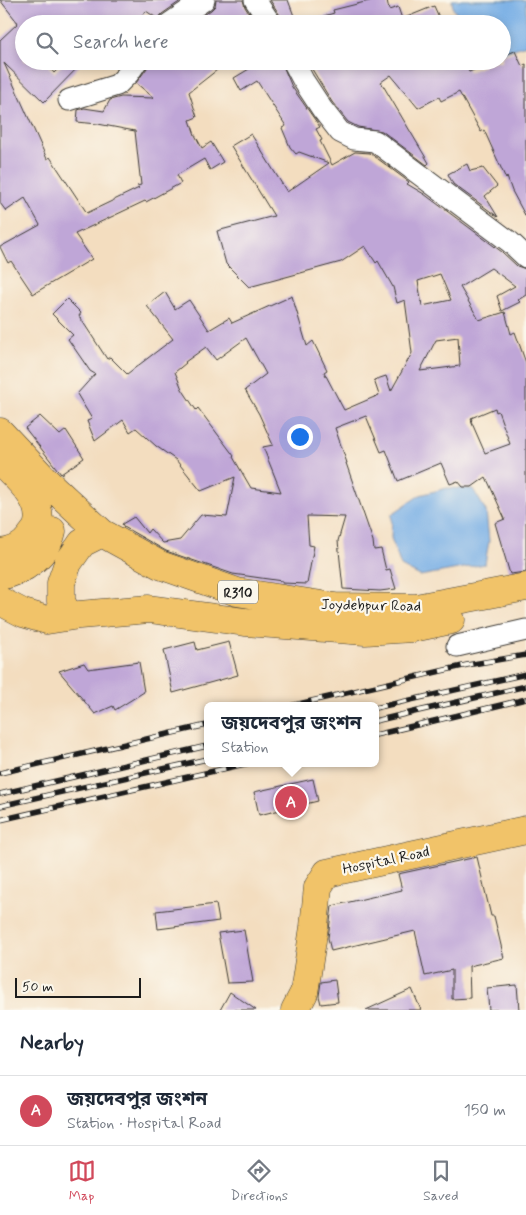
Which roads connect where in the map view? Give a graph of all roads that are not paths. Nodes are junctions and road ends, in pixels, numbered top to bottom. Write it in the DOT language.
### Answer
graph roads {
  1 [pos="204,0"];
  2 [pos="255,0"];
  3 [pos="182,15"];
  4 [pos="265,15"];
  5 [pos="131,70"];
  6 [pos="298,70"];
  7 [pos="69,100"];
  8 [pos="526,257"];
  9 [pos="0,432"];
  10 [pos="0,461"];
  11 [pos="48,483"];
  12 [pos="102,532"];
  13 [pos="0,553"];
  14 [pos="0,576"];
  15 [pos="526,587"];
  16 [pos="0,601"];
  17 [pos="526,604"];
  18 [pos="69,616"];
  19 [pos="526,630"];
  20 [pos="456,646"];
  21 [pos="526,830"];
  22 [pos="296,1010"];
  1 -- 3 [label="street"];
  2 -- 4 [label="street"];
  5 -- 7 [label="street"];
  6 -- 8 [label="street"];
  9 -- 11 [label="main road, Joydebpur Road / R310"];
  10 -- 13 [label="main road"];
  11 -- 12 [label="main road, Joydebpur Road / R310"];
  11 -- 14 [label="main road"];
  12 -- 15 [label="main road, Joydebpur Road / R310"];
  12 -- 18 [label="main road"];
  16 -- 18 [label="main road, Joydebpur Road / R310"];
  17 -- 18 [label="main road, Joydebpur Road / R310"];
  19 -- 20 [label="street"];
  21 -- 22 [label="main road, Hospital Road"];
}
